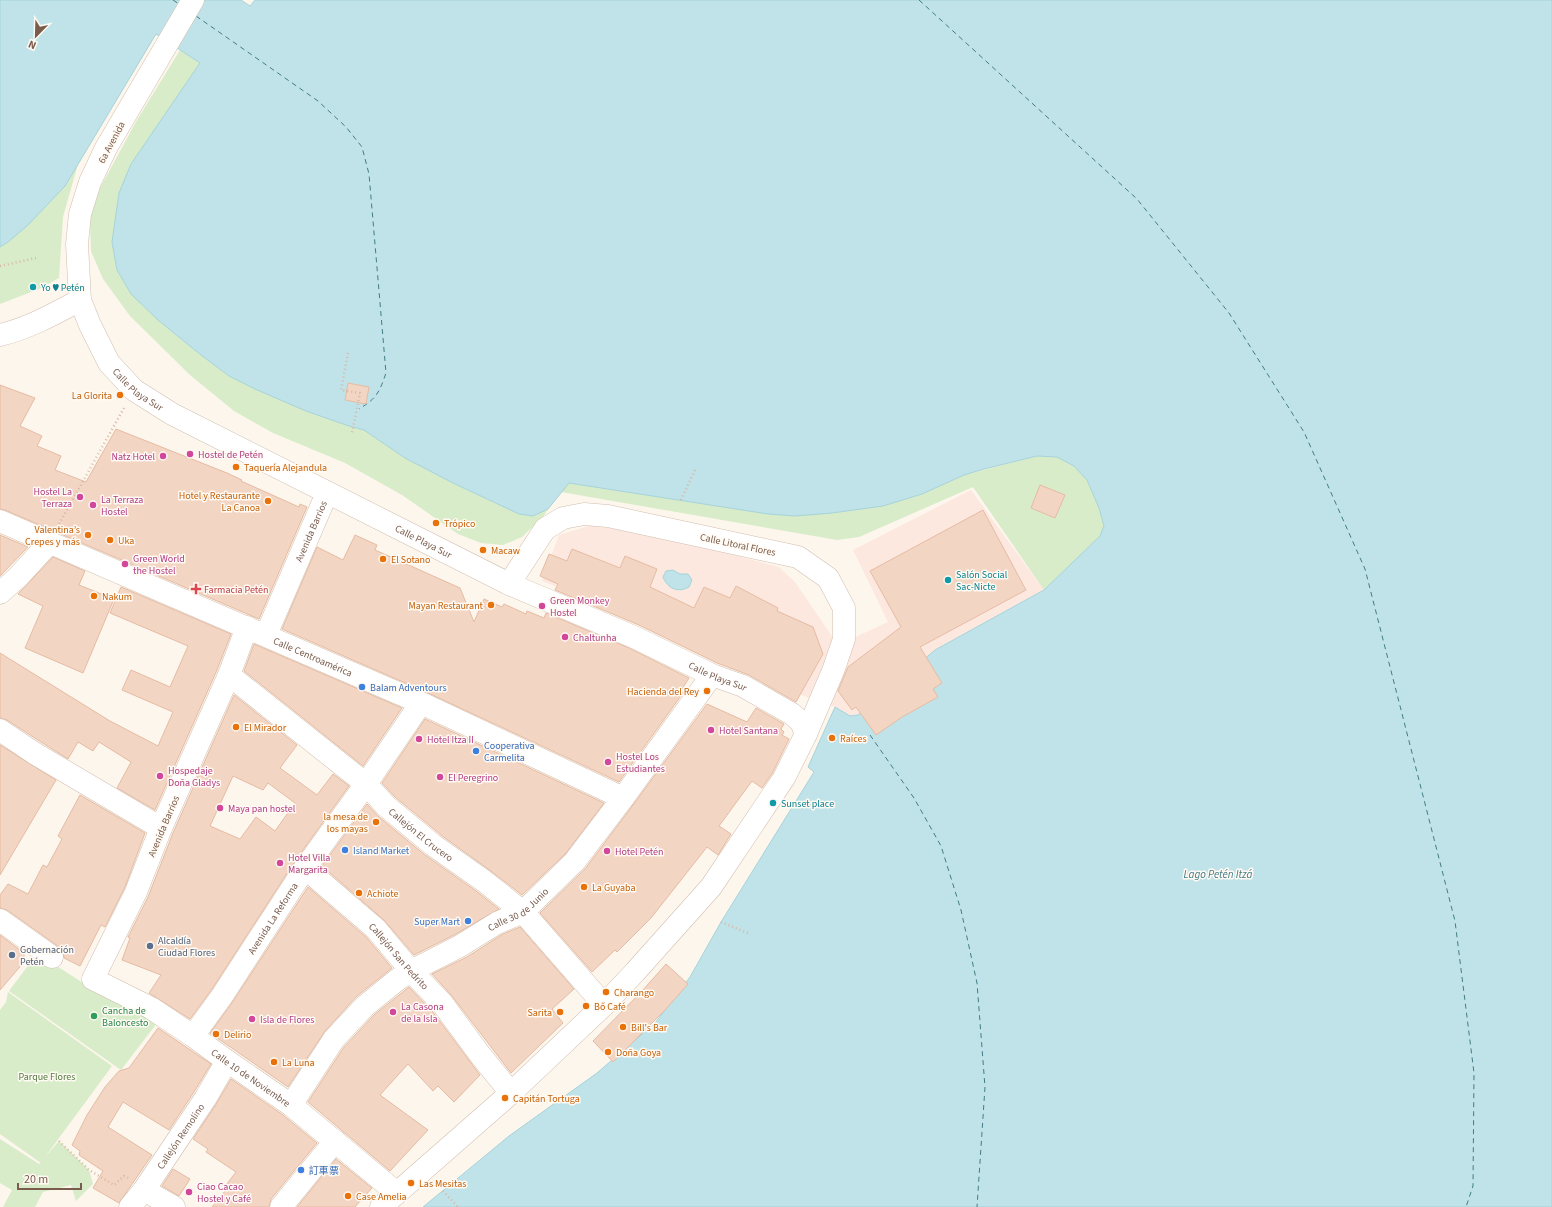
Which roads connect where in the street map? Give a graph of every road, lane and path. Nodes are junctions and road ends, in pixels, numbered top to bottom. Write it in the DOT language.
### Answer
graph roads {
  1 [pos="193,0"];
  2 [pos="36,258"];
  3 [pos="0,266"];
  4 [pos="80,300"];
  5 [pos="0,335"];
  6 [pos="348,353"];
  7 [pos="134,390"];
  8 [pos="352,433"];
  9 [pos="695,470"];
  10 [pos="327,493"];
  11 [pos="681,500"];
  12 [pos="0,521"];
  13 [pos="49,543"];
  14 [pos="509,584"];
  15 [pos="0,593"];
  16 [pos="257,631"];
  17 [pos="229,675"];
  18 [pos="712,675"];
  19 [pos="421,703"];
  20 [pos="0,730"];
  21 [pos="806,734"];
  22 [pos="366,784"];
  23 [pos="623,798"];
  24 [pos="161,828"];
  25 [pos="305,868"];
  26 [pos="523,912"];
  27 [pos="0,920"];
  28 [pos="721,922"];
  29 [pos="750,934"];
  30 [pos="52,956"];
  31 [pos="411,971"];
  32 [pos="93,979"];
  33 [pos="604,1005"];
  34 [pos="193,1036"];
  35 [pos="226,1061"];
  36 [pos="511,1093"];
  37 [pos="291,1105"];
  38 [pos="59,1141"];
  39 [pos="335,1141"];
  40 [pos="144,1190"];
  41 [pos="443,1191"];
  42 [pos="397,1193"];
  43 [pos="130,1207"];
  44 [pos="174,1207"];
  45 [pos="282,1207"];
  46 [pos="381,1207"];
  47 [pos="458,1207"];
  1 -- 4 [label="street, 6a Avenida"];
  2 -- 3 [label="path"];
  4 -- 5 [label="street"];
  4 -- 7 [label="street, Calle Playa Sur"];
  6 -- 8 [label="path"];
  7 -- 10 [label="street, Calle Playa Sur"];
  7 -- 13 [label="path"];
  9 -- 11 [label="path"];
  10 -- 14 [label="street, Calle Playa Sur"];
  10 -- 16 [label="street, Avenida Barrios"];
  12 -- 13 [label="street, Calle Centroamérica"];
  13 -- 15 [label="street"];
  13 -- 16 [label="street, Calle Centroamérica"];
  14 -- 18 [label="street, Calle Playa Sur"];
  14 -- 21 [label="street, Calle Litoral Flores"];
  16 -- 17 [label="street, Avenida Barrios"];
  16 -- 19 [label="street, Calle Centroamérica"];
  17 -- 22 [label="street, Callejón El Crucero"];
  17 -- 24 [label="street, Avenida Barrios"];
  18 -- 21 [label="street, Calle Playa Sur"];
  18 -- 23 [label="street, Calle 30 de Junio"];
  19 -- 22 [label="street, Avenida La Reforma"];
  19 -- 23 [label="street, Calle Centroamérica"];
  20 -- 24 [label="street"];
  21 -- 33 [label="street, Calle Litoral Flores"];
  22 -- 25 [label="street, Avenida La Reforma"];
  22 -- 26 [label="street, Callejón El Crucero"];
  23 -- 26 [label="street, Calle 30 de Junio"];
  24 -- 32 [label="street, Avenida Barrios"];
  25 -- 31 [label="street, Callejón San Pedrito"];
  25 -- 34 [label="street, Avenida La Reforma"];
  26 -- 31 [label="street, Calle 30 de Junio"];
  26 -- 33 [label="street, Callejón El Crucero"];
  27 -- 30 [label="street"];
  28 -- 29 [label="path"];
  31 -- 36 [label="street, Callejón San Pedrito"];
  31 -- 37 [label="street, Calle 30 de Junio"];
  32 -- 34 [label="street, Calle 10 de Noviembre"];
  33 -- 36 [label="street, Calle Litoral Flores"];
  34 -- 35 [label="street, Calle 10 de Noviembre"];
  35 -- 37 [label="street, Calle 10 de Noviembre"];
  35 -- 40 [label="street, Callejón Remolino"];
  36 -- 42 [label="street, Calle Litoral Flores"];
  37 -- 39 [label="street, Calle 10 de Noviembre"];
  38 -- 40 [label="path"];
  39 -- 42 [label="street, Calle 10 de Noviembre"];
  39 -- 45 [label="street"];
  40 -- 43 [label="street, Callejón Remolino"];
  40 -- 44 [label="street"];
  41 -- 47 [label="path"];
  42 -- 46 [label="street, Calle Litoral Flores"];
}
